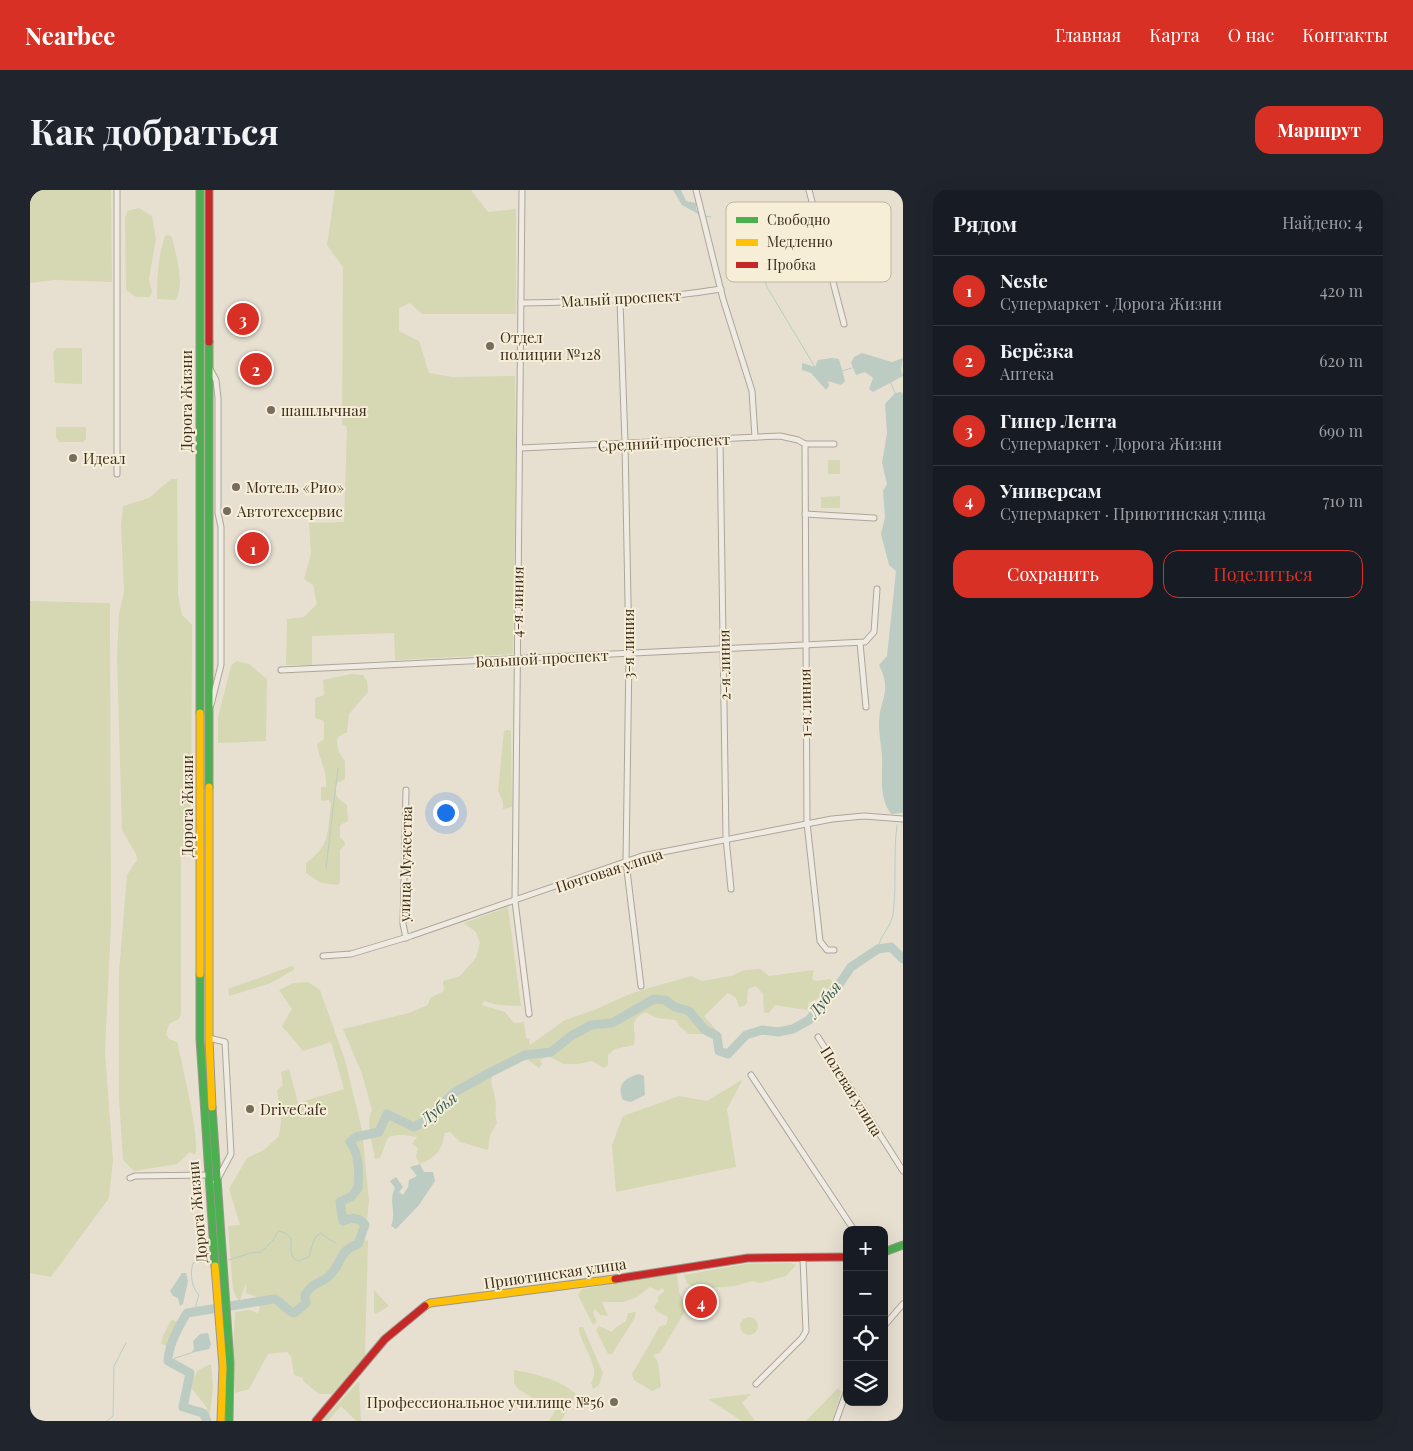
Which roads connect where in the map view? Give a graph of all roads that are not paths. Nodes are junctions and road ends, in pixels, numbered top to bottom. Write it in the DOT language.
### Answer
graph roads {
  1 [pos="117,190"];
  2 [pos="200,190"];
  3 [pos="209,190"];
  4 [pos="522,190"];
  5 [pos="696,190"];
  6 [pos="833,282"];
  7 [pos="721,290"];
  8 [pos="620,301"];
  9 [pos="521,303"];
  10 [pos="844,324"];
  11 [pos="208,367"];
  12 [pos="755,438"];
  13 [pos="720,440"];
  14 [pos="625,444"];
  15 [pos="805,444"];
  16 [pos="834,444"];
  17 [pos="520,448"];
  18 [pos="117,474"];
  19 [pos="805,514"];
  20 [pos="874,518"];
  21 [pos="877,589"];
  22 [pos="860,643"];
  23 [pos="805,644"];
  24 [pos="724,648"];
  25 [pos="629,654"];
  26 [pos="516,659"];
  27 [pos="281,670"];
  28 [pos="866,707"];
  29 [pos="208,715"];
  30 [pos="406,790"];
  31 [pos="903,819"];
  32 [pos="807,823"];
  33 [pos="726,838"];
  34 [pos="626,862"];
  35 [pos="731,890"];
  36 [pos="516,901"];
  37 [pos="406,938"];
  38 [pos="834,950"];
  39 [pos="323,956"];
  40 [pos="641,986"];
  41 [pos="529,1014"];
  42 [pos="818,1037"];
  43 [pos="209,1038"];
  44 [pos="751,1075"];
  45 [pos="903,1171"];
  46 [pos="207,1175"];
  47 [pos="130,1178"];
  48 [pos="216,1182"];
  49 [pos="851,1226"];
  50 [pos="903,1244"];
  51 [pos="888,1250"];
  52 [pos="843,1258"];
  53 [pos="803,1259"];
  54 [pos="903,1304"];
  55 [pos="888,1321"];
  56 [pos="224,1322"];
  57 [pos="756,1384"];
  58 [pos="843,1401"];
  59 [pos="221,1421"];
  60 [pos="229,1421"];
  61 [pos="316,1421"];
  62 [pos="836,1421"];
  1 -- 18 [label="street"];
  2 -- 46 [label="main road, Дорога Жизни"];
  3 -- 11 [label="main road, Дорога Жизни"];
  4 -- 9 [label="street, 4-я линия"];
  5 -- 7 [label="street"];
  6 -- 10 [label="street"];
  7 -- 8 [label="street, Малый проспект"];
  7 -- 12 [label="street"];
  8 -- 9 [label="street, Малый проспект"];
  8 -- 14 [label="street, 3-я линия"];
  9 -- 17 [label="street, 4-я линия"];
  11 -- 29 [label="main road, Дорога Жизни"];
  11 -- 29 [label="street"];
  12 -- 13 [label="street, Средний проспект"];
  12 -- 15 [label="street, Средний проспект"];
  13 -- 14 [label="street, Средний проспект"];
  13 -- 24 [label="street, 2-я линия"];
  14 -- 17 [label="street, Средний проспект"];
  14 -- 25 [label="street, 3-я линия"];
  15 -- 16 [label="street, Средний проспект"];
  15 -- 19 [label="street, 1-я линия"];
  17 -- 26 [label="street, 4-я линия"];
  19 -- 20 [label="street"];
  19 -- 23 [label="street, 1-я линия"];
  21 -- 22 [label="street"];
  22 -- 23 [label="street, Большой проспект"];
  22 -- 28 [label="street"];
  23 -- 24 [label="street, Большой проспект"];
  23 -- 32 [label="street, 1-я линия"];
  24 -- 25 [label="street, Большой проспект"];
  24 -- 33 [label="street, 2-я линия"];
  25 -- 26 [label="street, Большой проспект"];
  25 -- 34 [label="street, 3-я линия"];
  26 -- 27 [label="street, Большой проспект"];
  26 -- 36 [label="street, 4-я линия"];
  29 -- 43 [label="main road, Дорога Жизни"];
  30 -- 37 [label="street, улица Мужества"];
  31 -- 32 [label="street, Почтовая улица"];
  32 -- 33 [label="street, Почтовая улица"];
  32 -- 38 [label="street, 1-я линия"];
  33 -- 34 [label="street, Почтовая улица"];
  33 -- 35 [label="street, 2-я линия"];
  34 -- 36 [label="street, Почтовая улица"];
  34 -- 40 [label="street, 3-я линия"];
  36 -- 37 [label="street, Почтовая улица"];
  36 -- 41 [label="street, 4-я линия"];
  37 -- 39 [label="street, Почтовая улица"];
  42 -- 45 [label="street, Полевая улица"];
  43 -- 48 [label="main road, Дорога Жизни"];
  43 -- 48 [label="street"];
  44 -- 49 [label="street"];
  46 -- 47 [label="street"];
  46 -- 56 [label="main road, Дорога Жизни"];
  48 -- 56 [label="main road, Дорога Жизни"];
  50 -- 51 [label="main road"];
  52 -- 53 [label="main road, Приютинская улица"];
  53 -- 57 [label="street"];
  53 -- 61 [label="main road, Приютинская улица"];
  54 -- 55 [label="street"];
  56 -- 59 [label="main road, Дорога Жизни"];
  56 -- 60 [label="main road, Дорога Жизни"];
  58 -- 62 [label="street"];
}
